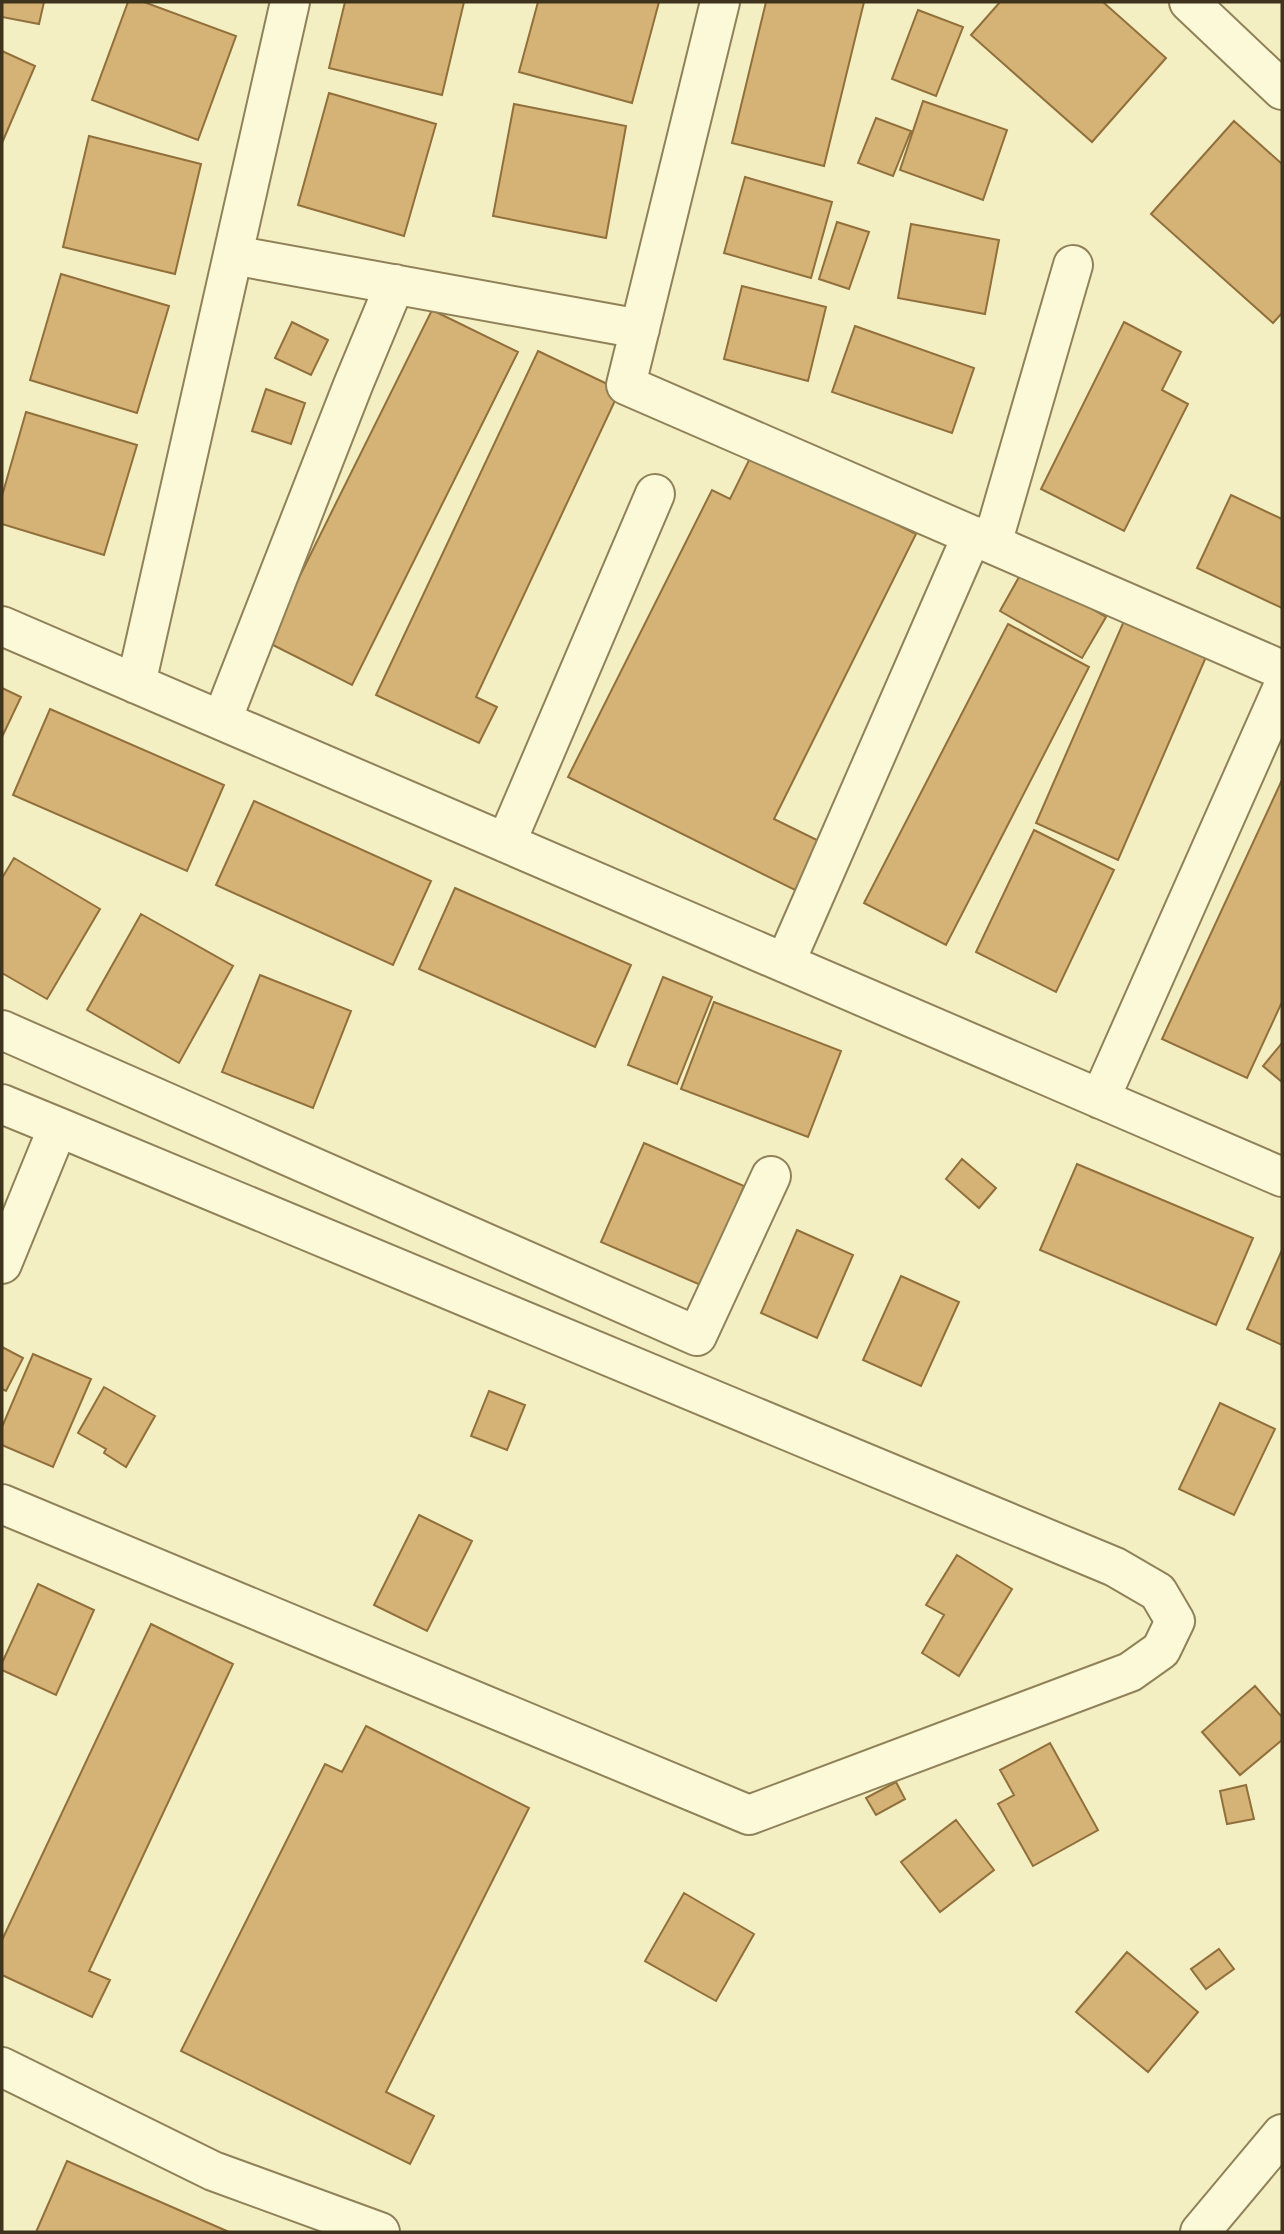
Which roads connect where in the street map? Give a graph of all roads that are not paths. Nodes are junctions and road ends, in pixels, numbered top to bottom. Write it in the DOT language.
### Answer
graph roads {
  1 [pos="290,2"];
  2 [pos="720,2"];
  3 [pos="1189,2"];
  4 [pos="1282,90"];
  5 [pos="233,255"];
  6 [pos="1073,265"];
  7 [pos="395,284"];
  8 [pos="639,329"];
  9 [pos="655,494"];
  10 [pos="982,539"];
  11 [pos="2,626"];
  12 [pos="1282,670"];
  13 [pos="136,684"];
  14 [pos="1282,689"];
  15 [pos="222,720"];
  16 [pos="506,843"];
  17 [pos="785,963"];
  18 [pos="2,1030"];
  19 [pos="1100,1099"];
  20 [pos="2,1104"];
  21 [pos="58,1127"];
  22 [pos="771,1176"];
  23 [pos="1282,1177"];
  24 [pos="2,1264"];
  25 [pos="2,1504"];
  26 [pos="2,2067"];
  27 [pos="1282,2134"];
  28 [pos="380,2232"];
  29 [pos="1200,2232"];
  1 -- 5 [label="street"];
  2 -- 8 [label="street"];
  3 -- 4 [label="street"];
  5 -- 7 [label="street"];
  5 -- 13 [label="street"];
  6 -- 10 [label="street"];
  7 -- 8 [label="street"];
  7 -- 15 [label="street"];
  8 -- 10 [label="street"];
  9 -- 16 [label="street"];
  10 -- 12 [label="street"];
  10 -- 17 [label="street"];
  11 -- 13 [label="street"];
  13 -- 15 [label="street"];
  14 -- 19 [label="street"];
  15 -- 16 [label="street"];
  16 -- 17 [label="street"];
  17 -- 19 [label="street"];
  18 -- 22 [label="street"];
  19 -- 23 [label="street"];
  20 -- 21 [label="street"];
  21 -- 24 [label="street"];
  21 -- 25 [label="street"];
  26 -- 28 [label="street"];
  27 -- 29 [label="street"];
}
